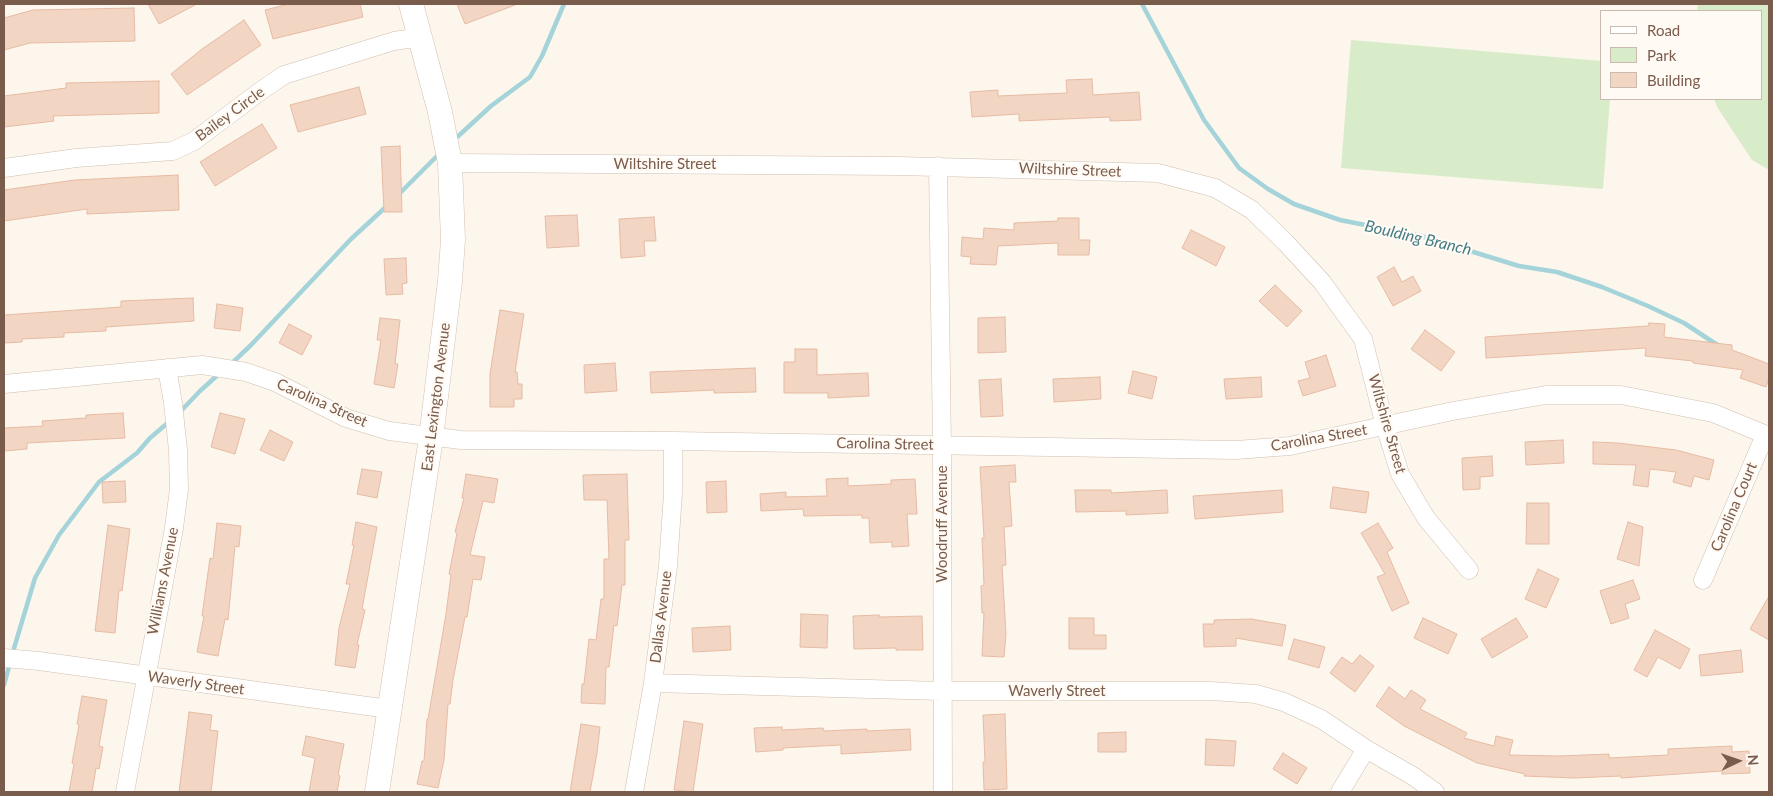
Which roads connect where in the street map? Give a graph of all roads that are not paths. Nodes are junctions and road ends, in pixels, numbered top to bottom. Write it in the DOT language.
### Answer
graph roads {
  1 [pos="410,4"];
  2 [pos="421,37"];
  3 [pos="450,163"];
  4 [pos="938,166"];
  5 [pos="4,168"];
  6 [pos="167,368"];
  7 [pos="4,384"];
  8 [pos="1385,426"];
  9 [pos="1767,435"];
  10 [pos="431,438"];
  11 [pos="673,441"];
  12 [pos="942,445"];
  13 [pos="1469,570"];
  14 [pos="1703,580"];
  15 [pos="4,658"];
  16 [pos="146,676"];
  17 [pos="653,683"];
  18 [pos="942,691"];
  19 [pos="389,709"];
  20 [pos="1366,749"];
  21 [pos="125,792"];
  22 [pos="377,792"];
  23 [pos="634,792"];
  24 [pos="943,792"];
  25 [pos="1340,792"];
  26 [pos="1435,792"];
  1 -- 2 [label="main road, East Lexington Avenue"];
  2 -- 3 [label="main road, East Lexington Avenue"];
  2 -- 5 [label="street, Bailey Circle"];
  3 -- 4 [label="street, Wiltshire Street"];
  3 -- 10 [label="main road, East Lexington Avenue"];
  4 -- 8 [label="street, Wiltshire Street"];
  4 -- 12 [label="street, Woodruff Avenue"];
  6 -- 7 [label="street, Carolina Street"];
  6 -- 10 [label="street, Carolina Street"];
  6 -- 16 [label="street, Williams Avenue"];
  8 -- 9 [label="street, Carolina Street"];
  8 -- 12 [label="street, Carolina Street"];
  8 -- 13 [label="street, Wiltshire Street"];
  9 -- 14 [label="street, Carolina Court"];
  10 -- 11 [label="street, Carolina Street"];
  10 -- 19 [label="main road, East Lexington Avenue"];
  11 -- 12 [label="street, Carolina Street"];
  11 -- 17 [label="street, Dallas Avenue"];
  12 -- 18 [label="street, Woodruff Avenue"];
  15 -- 16 [label="street, Waverly Street"];
  16 -- 19 [label="street, Waverly Street"];
  16 -- 21 [label="street, Williams Avenue"];
  17 -- 18 [label="street, Waverly Street"];
  17 -- 23 [label="street, Dallas Avenue"];
  18 -- 20 [label="street, Waverly Street"];
  18 -- 24 [label="street, Woodruff Avenue"];
  19 -- 22 [label="main road, East Lexington Avenue"];
  20 -- 25 [label="street"];
  20 -- 26 [label="street, Waverly Street"];
}
